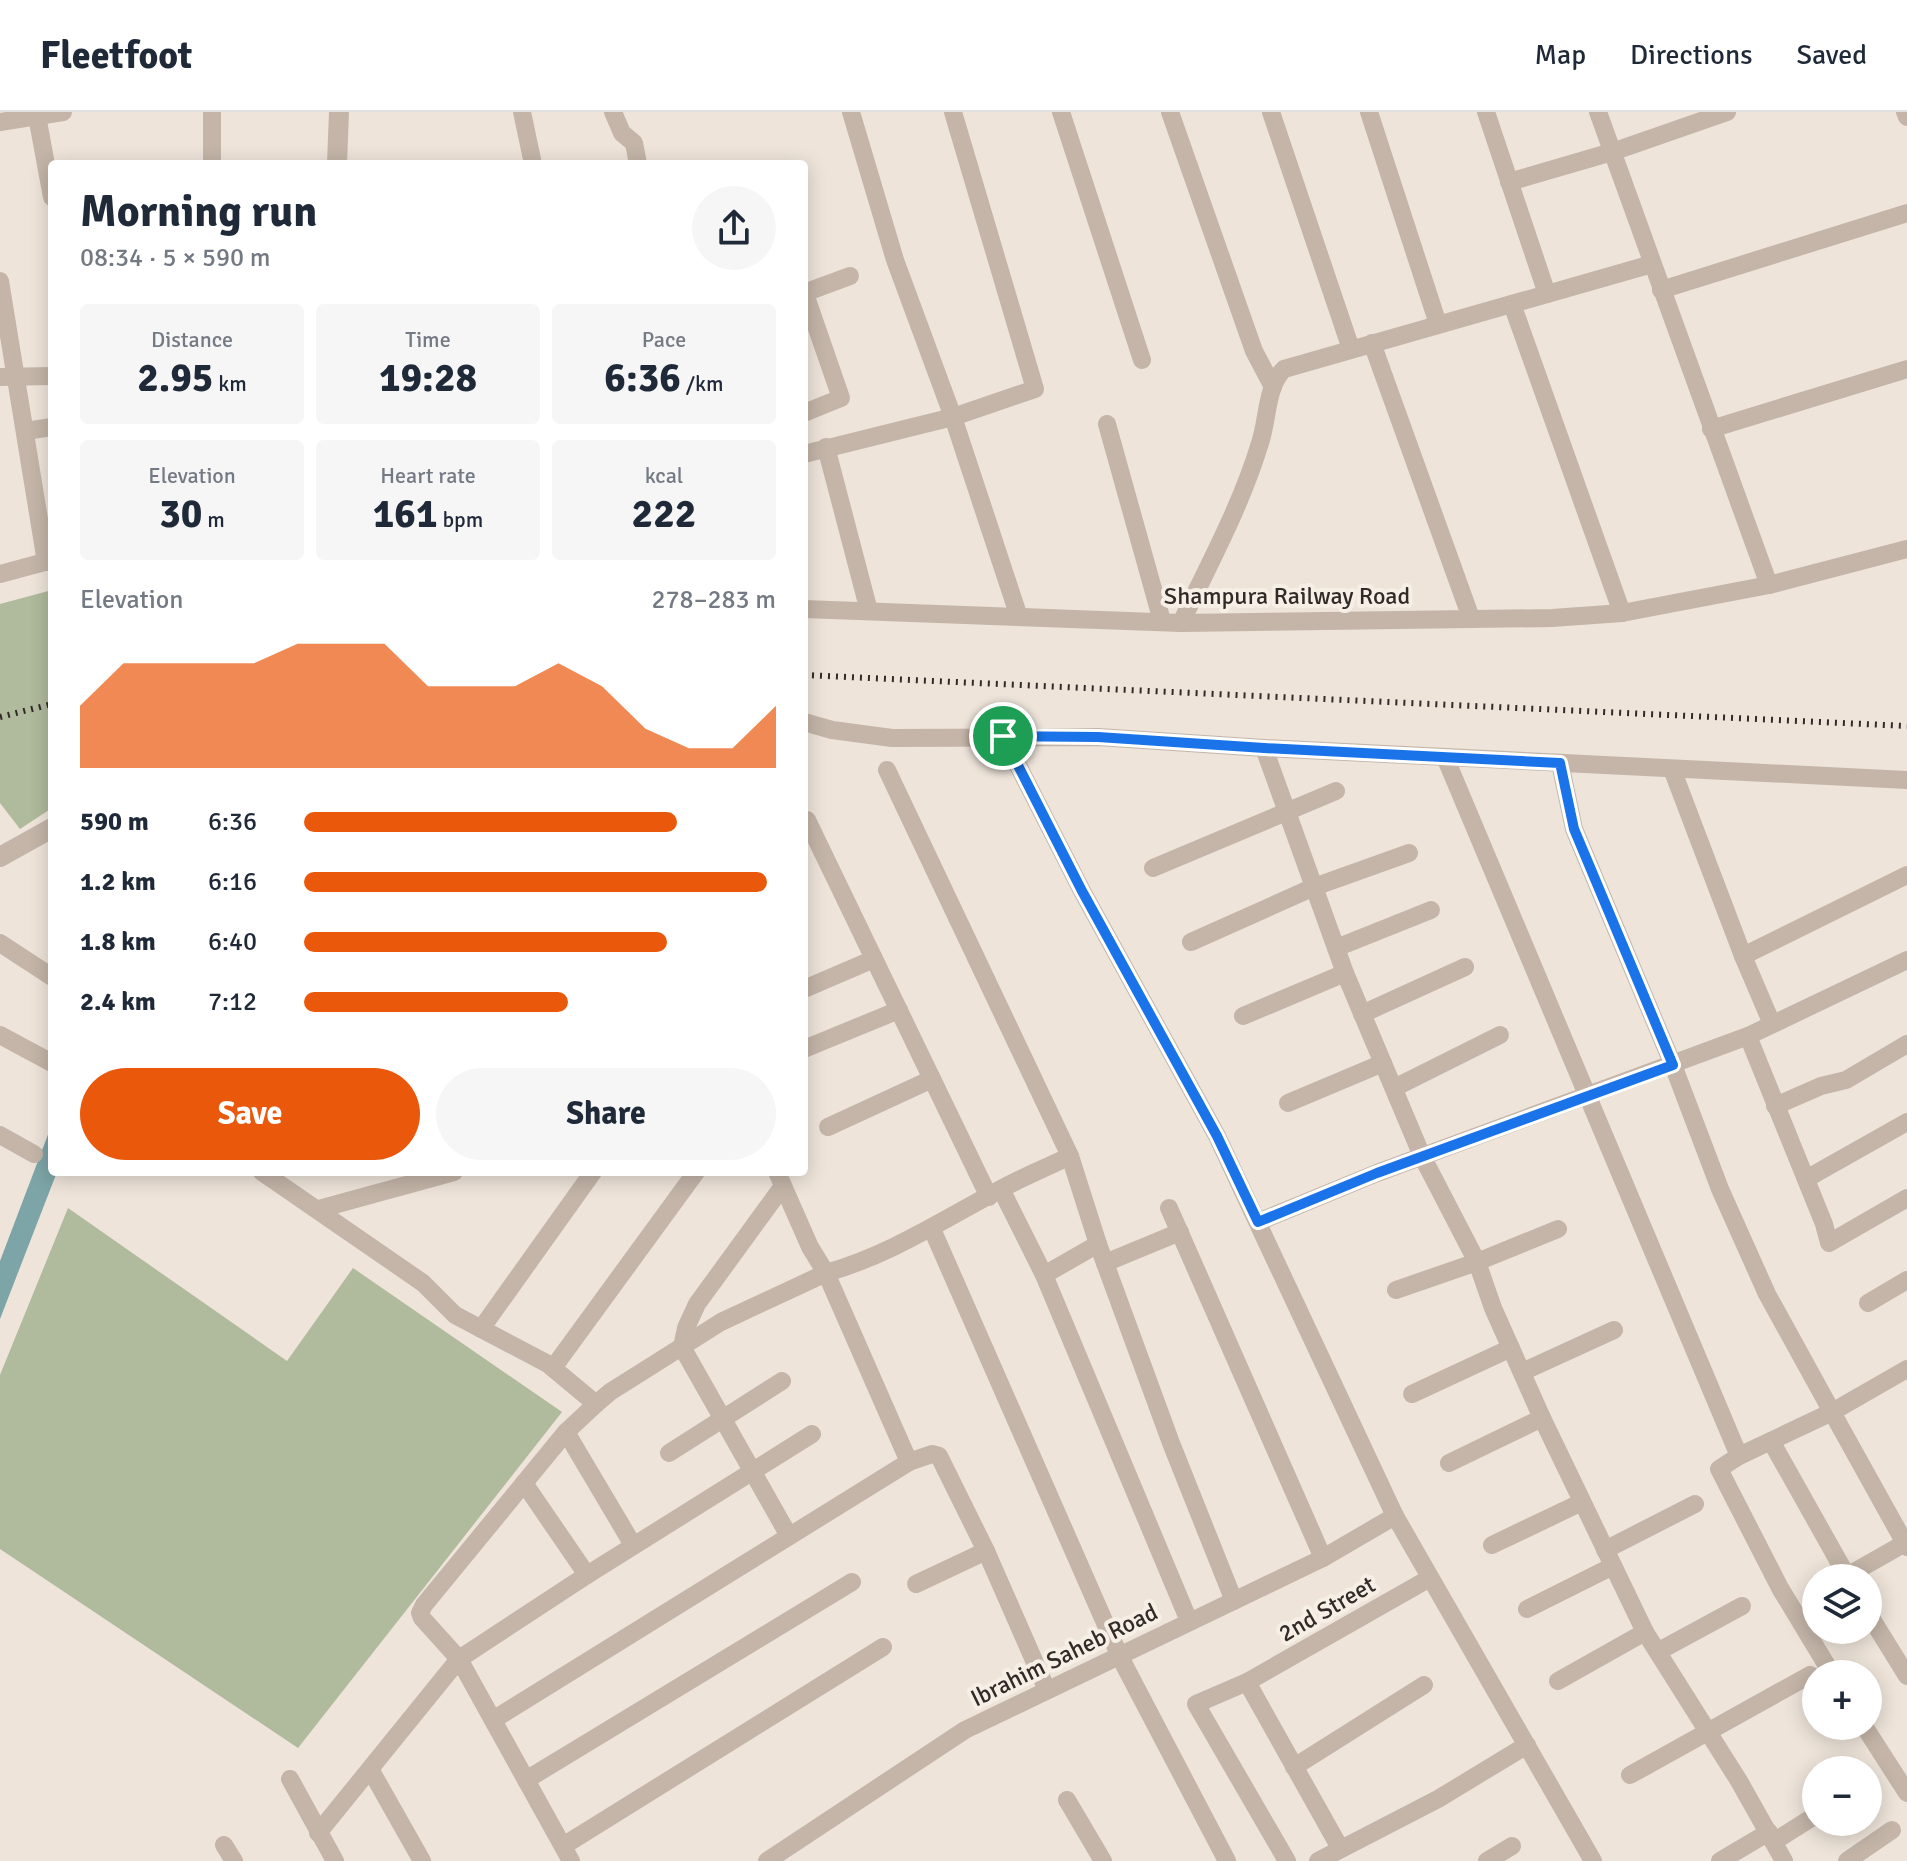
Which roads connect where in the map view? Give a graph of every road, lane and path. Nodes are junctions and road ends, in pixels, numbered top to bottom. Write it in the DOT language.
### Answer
graph roads {
  1 [pos="63,112"];
  2 [pos="212,112"];
  3 [pos="339,112"];
  4 [pos="522,112"];
  5 [pos="613,112"];
  6 [pos="851,112"];
  7 [pos="953,112"];
  8 [pos="1061,112"];
  9 [pos="1170,112"];
  10 [pos="1271,112"];
  11 [pos="1369,112"];
  12 [pos="1486,112"];
  13 [pos="1598,112"];
  14 [pos="1727,112"];
  15 [pos="37,116"];
  16 [pos="1707,116"];
  17 [pos="0,122"];
  18 [pos="1612,152"];
  19 [pos="212,160"];
  20 [pos="337,160"];
  21 [pos="532,160"];
  22 [pos="637,160"];
  23 [pos="48,175"];
  24 [pos="1509,182"];
  25 [pos="1907,213"];
  26 [pos="1652,264"];
  27 [pos="850,276"];
  28 [pos="0,281"];
  29 [pos="1661,290"];
  30 [pos="808,291"];
  31 [pos="1547,294"];
  32 [pos="808,301"];
  33 [pos="1512,304"];
  34 [pos="1438,324"];
  35 [pos="1372,343"];
  36 [pos="1351,349"];
  37 [pos="1142,360"];
  38 [pos="1907,369"];
  39 [pos="48,376"];
  40 [pos="8,377"];
  41 [pos="1273,387"];
  42 [pos="808,411"];
  43 [pos="953,417"];
  44 [pos="1107,424"];
  45 [pos="48,428"];
  46 [pos="1711,429"];
  47 [pos="25,431"];
  48 [pos="826,447"];
  49 [pos="808,453"];
  50 [pos="1907,549"];
  51 [pos="48,556"];
  52 [pos="48,561"];
  53 [pos="0,574"];
  54 [pos="1769,585"];
  55 [pos="808,609"];
  56 [pos="869,611"];
  57 [pos="1622,613"];
  58 [pos="1019,617"];
  59 [pos="1471,618"];
  60 [pos="1162,621"];
  61 [pos="1181,623"];
  62 [pos="808,723"];
  63 [pos="1003,736"];
  64 [pos="1264,748"];
  65 [pos="1445,757"];
  66 [pos="1560,763"];
  67 [pos="1672,769"];
  68 [pos="887,770"];
  69 [pos="1907,780"];
  70 [pos="1336,791"];
  71 [pos="1287,813"];
  72 [pos="808,822"];
  73 [pos="48,830"];
  74 [pos="1409,853"];
  75 [pos="0,857"];
  76 [pos="1153,868"];
  77 [pos="1907,875"];
  78 [pos="1314,887"];
  79 [pos="1431,910"];
  80 [pos="1191,942"];
  81 [pos="0,943"];
  82 [pos="1336,948"];
  83 [pos="1743,956"];
  84 [pos="874,959"];
  85 [pos="1907,960"];
  86 [pos="1465,967"];
  87 [pos="1345,973"];
  88 [pos="48,974"];
  89 [pos="808,987"];
  90 [pos="899,1010"];
  91 [pos="1362,1014"];
  92 [pos="1243,1016"];
  93 [pos="1772,1024"];
  94 [pos="0,1035"];
  95 [pos="1500,1035"];
  96 [pos="1748,1036"];
  97 [pos="1907,1044"];
  98 [pos="808,1047"];
  99 [pos="48,1061"];
  100 [pos="1383,1063"];
  101 [pos="1673,1065"];
  102 [pos="932,1079"];
  103 [pos="1394,1088"];
  104 [pos="1588,1096"];
  105 [pos="1288,1103"];
  106 [pos="1775,1106"];
  107 [pos="1907,1122"];
  108 [pos="828,1127"];
  109 [pos="0,1135"];
  110 [pos="34,1154"];
  111 [pos="1070,1156"];
  112 [pos="1422,1156"];
  113 [pos="268,1176"];
  114 [pos="439,1176"];
  115 [pos="590,1176"];
  116 [pos="693,1176"];
  117 [pos="780,1179"];
  118 [pos="1806,1179"];
  119 [pos="995,1193"];
  120 [pos="1907,1198"];
  121 [pos="1169,1208"];
  122 [pos="319,1209"];
  123 [pos="1258,1222"];
  124 [pos="932,1229"];
  125 [pos="1558,1229"];
  126 [pos="1180,1232"];
  127 [pos="1098,1244"];
  128 [pos="1477,1262"];
  129 [pos="1105,1263"];
  130 [pos="826,1273"];
  131 [pos="1044,1275"];
  132 [pos="1907,1280"];
  133 [pos="1396,1290"];
  134 [pos="1868,1303"];
  135 [pos="481,1329"];
  136 [pos="1614,1330"];
  137 [pos="682,1347"];
  138 [pos="1511,1348"];
  139 [pos="553,1368"];
  140 [pos="1907,1369"];
  141 [pos="1522,1372"];
  142 [pos="782,1381"];
  143 [pos="1412,1394"];
  144 [pos="596,1404"];
  145 [pos="1832,1412"];
  146 [pos="723,1418"];
  147 [pos="1542,1418"];
  148 [pos="566,1432"];
  149 [pos="812,1434"];
  150 [pos="1771,1441"];
  151 [pos="669,1453"];
  152 [pos="1739,1456"];
  153 [pos="909,1462"];
  154 [pos="1449,1463"];
  155 [pos="753,1471"];
  156 [pos="524,1483"];
  157 [pos="1582,1502"];
  158 [pos="1695,1504"];
  159 [pos="1395,1516"];
  160 [pos="789,1536"];
  161 [pos="633,1545"];
  162 [pos="1492,1545"];
  163 [pos="1906,1545"];
  164 [pos="986,1551"];
  165 [pos="1323,1558"];
  166 [pos="1609,1558"];
  167 [pos="1841,1564"];
  168 [pos="1872,1564"];
  169 [pos="587,1575"];
  170 [pos="1430,1578"];
  171 [pos="852,1582"];
  172 [pos="916,1584"];
  173 [pos="1234,1601"];
  174 [pos="1742,1606"];
  175 [pos="1527,1609"];
  176 [pos="1189,1621"];
  177 [pos="1645,1632"];
  178 [pos="1882,1636"];
  179 [pos="883,1647"];
  180 [pos="1659,1651"];
  181 [pos="1120,1657"];
  182 [pos="459,1659"];
  183 [pos="1824,1660"];
  184 [pos="1907,1676"];
  185 [pos="1802,1679"];
  186 [pos="1558,1681"];
  187 [pos="1247,1682"];
  188 [pos="1424,1685"];
  189 [pos="1047,1690"];
  190 [pos="493,1720"];
  191 [pos="1708,1731"];
  192 [pos="1873,1740"];
  193 [pos="1527,1745"];
  194 [pos="1294,1767"];
  195 [pos="370,1769"];
  196 [pos="1630,1775"];
  197 [pos="290,1779"];
  198 [pos="526,1780"];
  199 [pos="1907,1793"];
  200 [pos="1067,1800"];
  201 [pos="1802,1822"];
  202 [pos="1892,1830"];
  203 [pos="318,1833"];
  204 [pos="1772,1836"];
  205 [pos="1512,1846"];
  206 [pos="1340,1848"];
  207 [pos="567,1854"];
  208 [pos="335,1861"];
  209 [pos="422,1861"];
  210 [pos="767,1861"];
  211 [pos="1102,1861"];
  212 [pos="1227,1861"];
  213 [pos="1287,1861"];
  214 [pos="1318,1861"];
  215 [pos="1487,1861"];
  216 [pos="1593,1861"];
  217 [pos="1720,1861"];
  218 [pos="1784,1861"];
  219 [pos="1847,1861"];
  1 -- 15 [label="street"];
  2 -- 19 [label="street"];
  3 -- 20 [label="street"];
  4 -- 21 [label="street"];
  5 -- 22 [label="street"];
  6 -- 43 [label="street"];
  7 -- 43 [label="street"];
  8 -- 37 [label="street"];
  9 -- 41 [label="street"];
  10 -- 36 [label="street"];
  11 -- 34 [label="street"];
  12 -- 24 [label="street"];
  13 -- 18 [label="street"];
  14 -- 16 [label="street"];
  15 -- 17 [label="street"];
  15 -- 23 [label="street"];
  16 -- 18 [label="street"];
  18 -- 24 [label="street"];
  18 -- 26 [label="street"];
  24 -- 31 [label="street"];
  25 -- 29 [label="street"];
  26 -- 29 [label="street"];
  26 -- 31 [label="street"];
  27 -- 30 [label="street"];
  28 -- 40 [label="street"];
  29 -- 46 [label="street"];
  31 -- 33 [label="street"];
  32 -- 42 [label="street"];
  33 -- 34 [label="street"];
  33 -- 57 [label="street"];
  34 -- 35 [label="street"];
  35 -- 36 [label="street"];
  35 -- 59 [label="street"];
  36 -- 41 [label="street"];
  38 -- 46 [label="street"];
  39 -- 40 [label="street"];
  40 -- 47 [label="street"];
  41 -- 61 [label="street"];
  43 -- 48 [label="street"];
  43 -- 58 [label="street"];
  44 -- 60 [label="street"];
  45 -- 47 [label="street"];
  46 -- 54 [label="street"];
  47 -- 51 [label="street"];
  48 -- 49 [label="street"];
  48 -- 56 [label="street"];
  50 -- 54 [label="street, Shampura Railway Road"];
  52 -- 53 [label="street"];
  54 -- 57 [label="street, Shampura Railway Road"];
  55 -- 56 [label="street, Shampura Railway Road"];
  56 -- 58 [label="street, Shampura Railway Road"];
  57 -- 59 [label="street, Shampura Railway Road"];
  58 -- 60 [label="street, Shampura Railway Road"];
  59 -- 61 [label="street, Shampura Railway Road"];
  60 -- 61 [label="street, Shampura Railway Road"];
  62 -- 63 [label="street"];
  63 -- 64 [label="street"];
  63 -- 123 [label="street"];
  64 -- 65 [label="street"];
  64 -- 71 [label="street"];
  65 -- 66 [label="street"];
  65 -- 104 [label="street"];
  66 -- 67 [label="street"];
  66 -- 101 [label="street"];
  67 -- 69 [label="street"];
  67 -- 83 [label="street"];
  68 -- 111 [label="street"];
  70 -- 71 [label="street"];
  71 -- 76 [label="street"];
  71 -- 78 [label="street"];
  72 -- 84 [label="street"];
  73 -- 75 [label="street"];
  74 -- 78 [label="street"];
  77 -- 83 [label="street"];
  78 -- 80 [label="street"];
  78 -- 82 [label="street"];
  79 -- 82 [label="street"];
  81 -- 88 [label="street"];
  82 -- 87 [label="street"];
  83 -- 93 [label="street"];
  84 -- 89 [label="street"];
  84 -- 90 [label="street"];
  85 -- 93 [label="street"];
  86 -- 91 [label="street"];
  87 -- 91 [label="street"];
  87 -- 92 [label="street"];
  90 -- 98 [label="street"];
  90 -- 102 [label="street"];
  91 -- 100 [label="street"];
  93 -- 96 [label="street"];
  94 -- 99 [label="street"];
  95 -- 103 [label="street"];
  96 -- 101 [label="street"];
  96 -- 106 [label="street"];
  97 -- 106 [label="street"];
  100 -- 103 [label="street"];
  100 -- 105 [label="street"];
  101 -- 104 [label="street"];
  101 -- 145 [label="street"];
  102 -- 108 [label="street"];
  102 -- 119 [label="street"];
  103 -- 112 [label="street"];
  104 -- 112 [label="street"];
  104 -- 152 [label="street"];
  106 -- 118 [label="street"];
  107 -- 118 [label="street"];
  109 -- 110 [label="street"];
  111 -- 119 [label="street"];
  111 -- 127 [label="street"];
  112 -- 123 [label="street"];
  112 -- 128 [label="street"];
  113 -- 122 [label="street"];
  114 -- 122 [label="street"];
  115 -- 135 [label="street"];
  116 -- 139 [label="street"];
  117 -- 130 [label="street"];
  117 -- 137 [label="street"];
  118 -- 120 [label="street"];
  119 -- 124 [label="street"];
  119 -- 131 [label="street"];
  121 -- 126 [label="street"];
  122 -- 135 [label="street"];
  123 -- 159 [label="street"];
  124 -- 130 [label="street"];
  124 -- 181 [label="street"];
  125 -- 128 [label="street"];
  126 -- 129 [label="street"];
  126 -- 165 [label="street"];
  127 -- 129 [label="street"];
  127 -- 131 [label="street"];
  128 -- 133 [label="street"];
  128 -- 138 [label="street"];
  129 -- 173 [label="street"];
  130 -- 137 [label="street"];
  130 -- 153 [label="street"];
  131 -- 176 [label="street"];
  132 -- 134 [label="street"];
  135 -- 139 [label="street"];
  136 -- 141 [label="street"];
  137 -- 144 [label="street"];
  137 -- 146 [label="street"];
  138 -- 141 [label="street"];
  138 -- 143 [label="street"];
  139 -- 144 [label="street"];
  140 -- 145 [label="street"];
  141 -- 147 [label="street"];
  142 -- 146 [label="street"];
  144 -- 148 [label="street"];
  145 -- 150 [label="street"];
  145 -- 163 [label="street"];
  146 -- 151 [label="street"];
  146 -- 155 [label="street"];
  147 -- 154 [label="street"];
  147 -- 157 [label="street"];
  148 -- 156 [label="street"];
  148 -- 161 [label="street"];
  149 -- 155 [label="street"];
  150 -- 152 [label="street"];
  150 -- 167 [label="street"];
  152 -- 183 [label="street"];
  153 -- 160 [label="street"];
  153 -- 164 [label="street"];
  155 -- 160 [label="street"];
  155 -- 161 [label="street"];
  156 -- 169 [label="street"];
  156 -- 182 [label="street"];
  157 -- 162 [label="street"];
  157 -- 166 [label="street"];
  158 -- 166 [label="street"];
  159 -- 165 [label="street, Ibrahim Saheb Road"];
  159 -- 170 [label="street"];
  160 -- 190 [label="street"];
  161 -- 169 [label="street"];
  163 -- 168 [label="street"];
  164 -- 172 [label="street"];
  164 -- 189 [label="street"];
  165 -- 173 [label="street, Ibrahim Saheb Road"];
  166 -- 175 [label="street"];
  166 -- 177 [label="street"];
  169 -- 182 [label="street"];
  170 -- 187 [label="street, 2nd Street"];
  170 -- 193 [label="street"];
  171 -- 198 [label="street"];
  173 -- 176 [label="street, Ibrahim Saheb Road"];
  174 -- 180 [label="street"];
  176 -- 181 [label="street, Ibrahim Saheb Road"];
  177 -- 180 [label="street"];
  177 -- 186 [label="street"];
  178 -- 184 [label="street"];
  179 -- 207 [label="street"];
  180 -- 191 [label="street"];
  181 -- 189 [label="street, Ibrahim Saheb Road"];
  181 -- 212 [label="street"];
  182 -- 190 [label="street"];
  182 -- 195 [label="street"];
  185 -- 191 [label="street"];
  187 -- 194 [label="street"];
  187 -- 213 [label="street, 2nd Street"];
  188 -- 194 [label="street"];
  189 -- 210 [label="street, Ibrahim Saheb Road"];
  190 -- 198 [label="street"];
  191 -- 196 [label="street"];
  191 -- 204 [label="street"];
  192 -- 199 [label="street"];
  193 -- 206 [label="street"];
  193 -- 216 [label="street"];
  194 -- 206 [label="street"];
  195 -- 203 [label="street"];
  195 -- 209 [label="street"];
  197 -- 203 [label="street"];
  198 -- 207 [label="street"];
  200 -- 211 [label="street"];
  201 -- 204 [label="street"];
  202 -- 219 [label="street"];
  203 -- 208 [label="street"];
  204 -- 217 [label="street"];
  204 -- 218 [label="street"];
  205 -- 215 [label="street"];
  206 -- 214 [label="street"];
}
